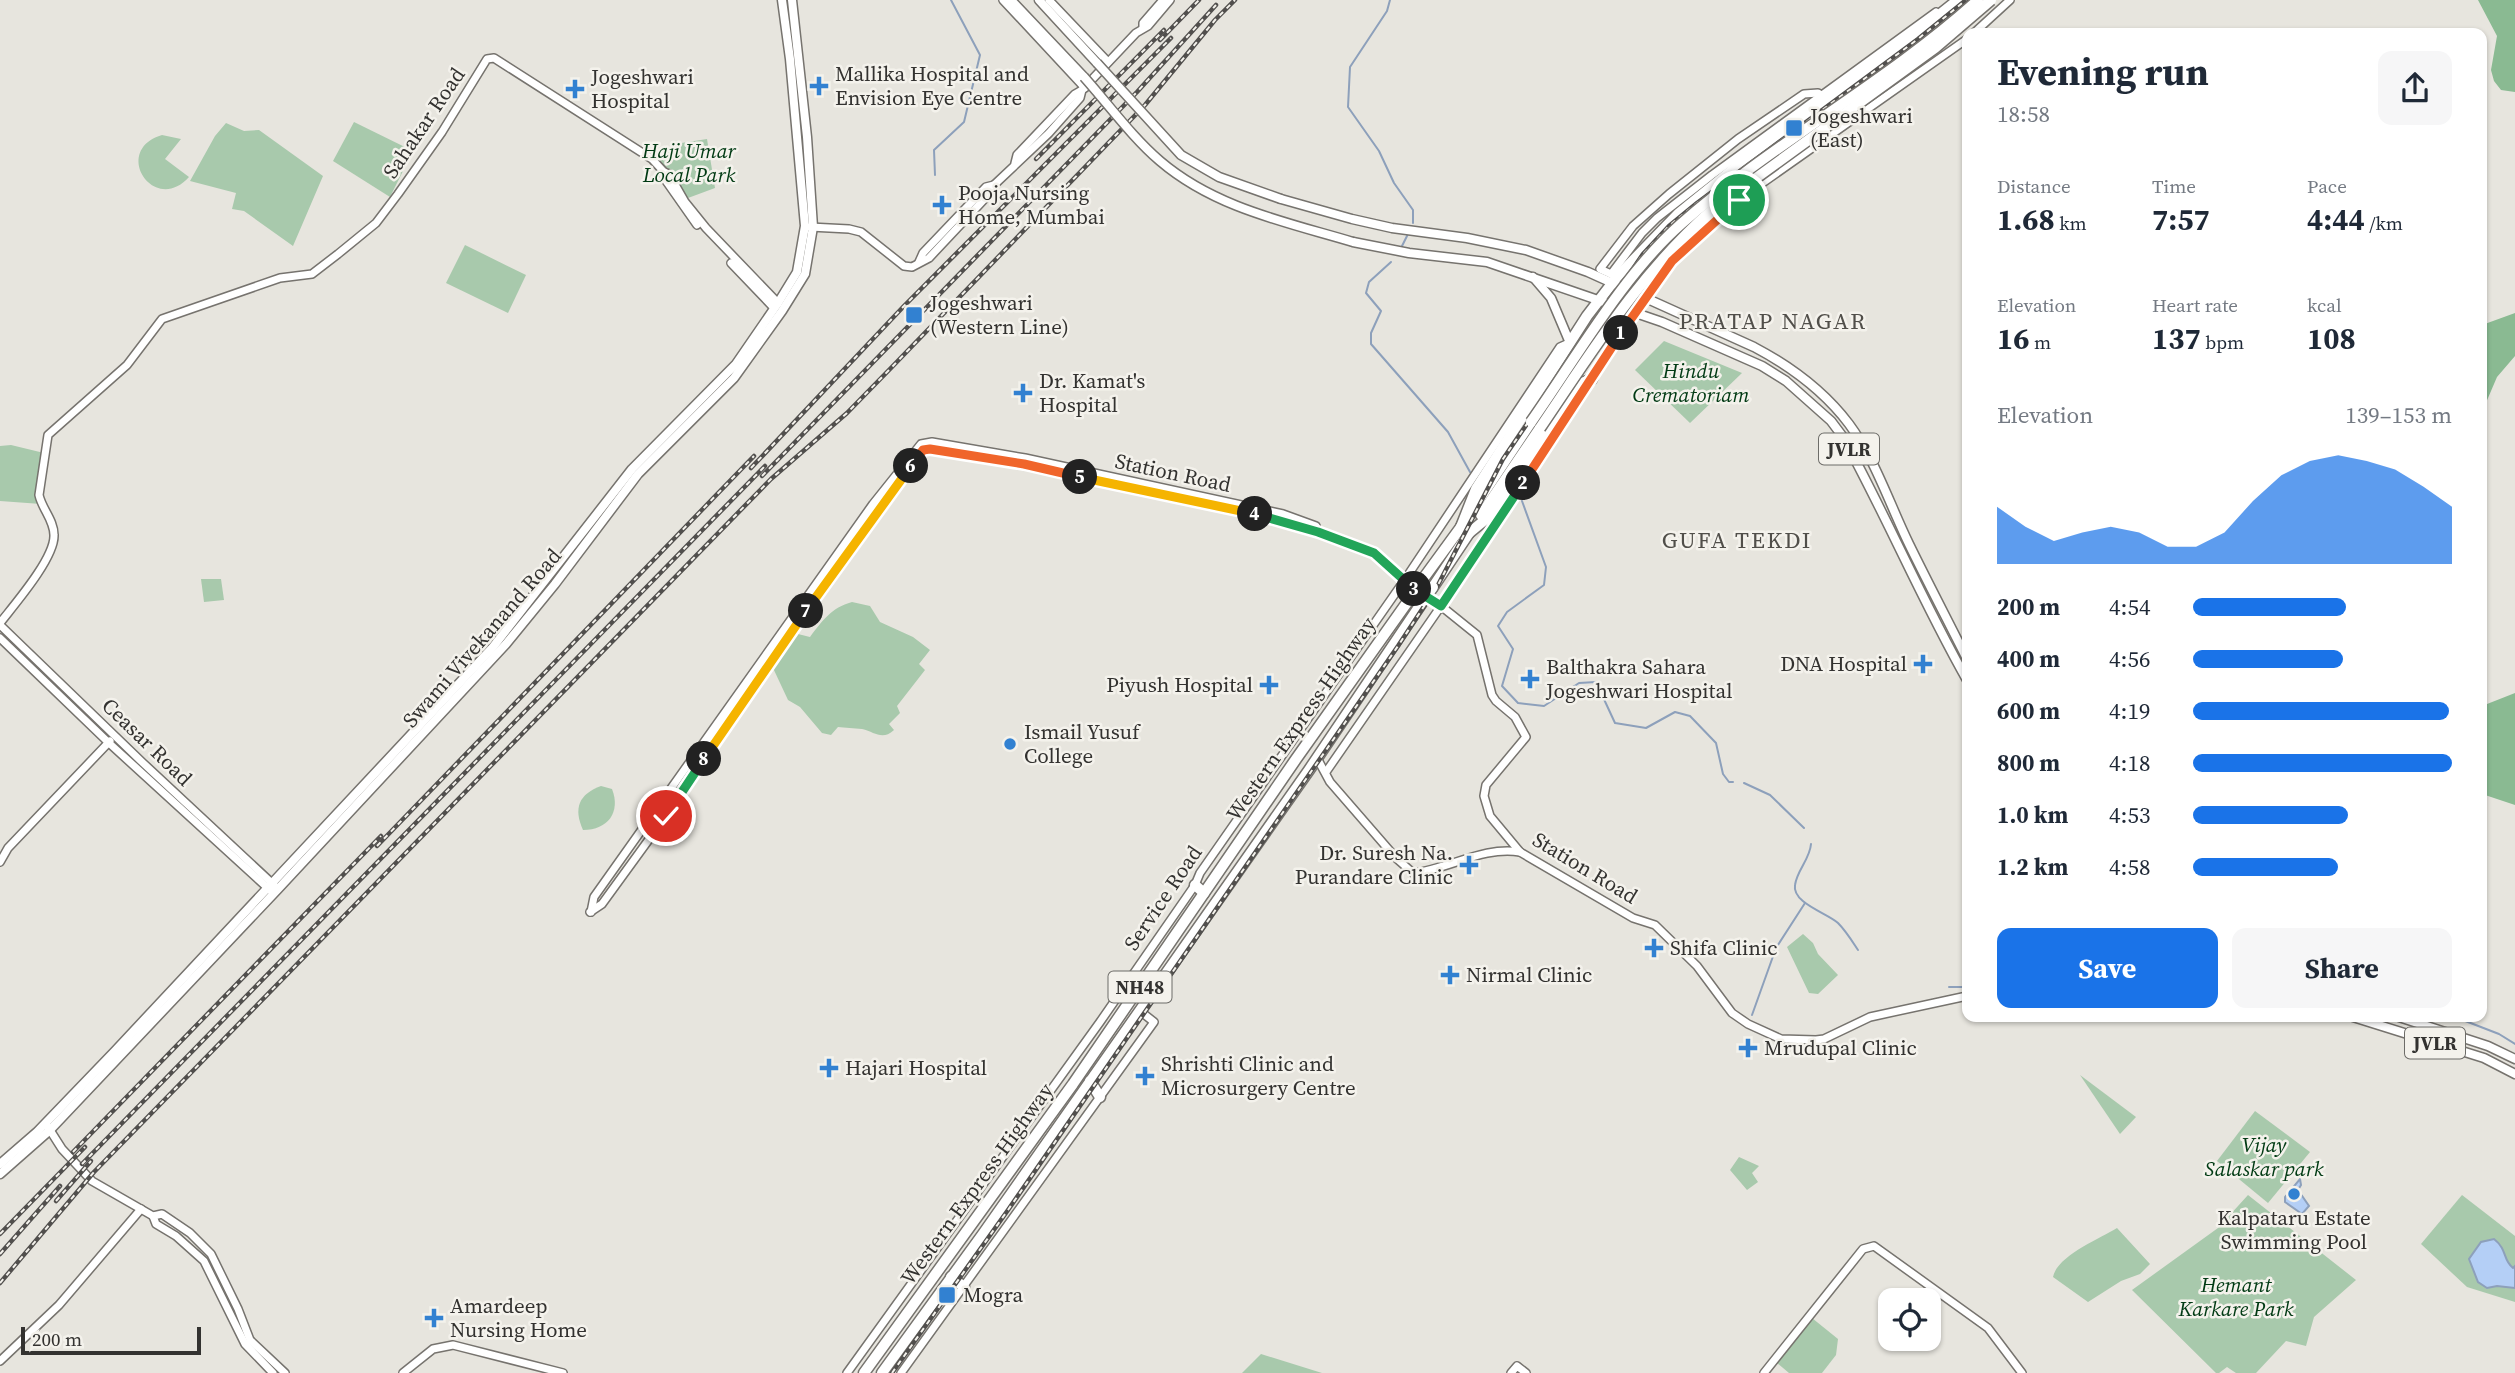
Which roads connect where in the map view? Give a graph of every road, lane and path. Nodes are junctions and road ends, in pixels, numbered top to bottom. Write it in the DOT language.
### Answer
graph roads {
  1 [pos="782,0"];
  2 [pos="792,0"];
  3 [pos="1003,0"];
  4 [pos="1010,0"];
  5 [pos="1039,0"];
  6 [pos="1049,0"];
  7 [pos="1163,0"];
  8 [pos="1170,0"];
  9 [pos="1955,0"];
  10 [pos="1978,0"];
  11 [pos="1991,0"];
  12 [pos="2010,0"];
  13 [pos="1143,27"];
  14 [pos="1983,27"];
  15 [pos="1962,43"];
  16 [pos="1108,62"];
  17 [pos="1081,91"];
  18 [pos="1824,97"];
  19 [pos="809,227"];
  20 [pos="1533,277"];
  21 [pos="1613,278"];
  22 [pos="1645,298"];
  23 [pos="1599,300"];
  24 [pos="776,306"];
  25 [pos="1635,312"];
  26 [pos="1570,343"];
  27 [pos="1548,370"];
  28 [pos="1592,379"];
  29 [pos="1536,425"];
  30 [pos="922,447"];
  31 [pos="1465,530"];
  32 [pos="1405,579"];
  33 [pos="1438,604"];
  34 [pos="0,624"];
  35 [pos="0,638"];
  36 [pos="496,649"];
  37 [pos="1962,649"];
  38 [pos="1962,671"];
  39 [pos="116,737"];
  40 [pos="108,743"];
  41 [pos="1318,758"];
  42 [pos="1327,775"];
  43 [pos="1520,852"];
  44 [pos="0,862"];
  45 [pos="1195,885"];
  46 [pos="273,889"];
  47 [pos="1204,893"];
  48 [pos="1962,997"];
  49 [pos="1140,1011"];
  50 [pos="2369,1022"];
  51 [pos="2414,1022"];
  52 [pos="2515,1059"];
  53 [pos="2515,1074"];
  54 [pos="1090,1081"];
  55 [pos="1100,1097"];
  56 [pos="48,1127"];
  57 [pos="0,1164"];
  58 [pos="0,1174"];
  59 [pos="141,1209"];
  60 [pos="155,1220"];
  61 [pos="951,1277"];
  62 [pos="964,1287"];
  63 [pos="0,1361"];
  64 [pos="887,1371"];
  65 [pos="273,1373"];
  66 [pos="285,1373"];
  67 [pos="403,1373"];
  68 [pos="563,1373"];
  69 [pos="847,1373"];
  70 [pos="864,1373"];
  71 [pos="901,1373"];
  72 [pos="1511,1373"];
  73 [pos="1526,1373"];
  74 [pos="1765,1373"];
  75 [pos="2022,1373"];
  1 -- 19 [label="main road, Swami Vivekanand Road"];
  2 -- 19 [label="main road, Swami Vivekanand Road"];
  3 -- 17 [label="street"];
  4 -- 20 [label="main road, bridge"];
  5 -- 21 [label="main road, bridge"];
  6 -- 16 [label="street"];
  7 -- 13 [label="street"];
  8 -- 13 [label="street"];
  9 -- 14 [label="street"];
  9 -- 18 [label="highway"];
  10 -- 29 [label="highway, Western Express Highway / NH48, bridge"];
  11 -- 29 [label="highway, Western Express Highway / NH48, bridge"];
  12 -- 14 [label="street"];
  13 -- 16 [label="street"];
  15 -- 22 [label="street"];
  16 -- 17 [label="street"];
  17 -- 19 [label="street"];
  18 -- 21 [label="highway"];
  18 -- 21 [label="street"];
  19 -- 24 [label="main road, Swami Vivekanand Road"];
  19 -- 36 [label="main road, Swami Vivekanand Road"];
  20 -- 23 [label="main road"];
  20 -- 26 [label="main road"];
  21 -- 22 [label="main road, JVLR"];
  21 -- 23 [label="highway"];
  22 -- 25 [label="street"];
  22 -- 37 [label="main road, JVLR"];
  23 -- 25 [label="main road, JVLR"];
  23 -- 26 [label="highway"];
  24 -- 34 [label="street, Sahakar Road"];
  24 -- 36 [label="main road, Swami Vivekanand Road"];
  25 -- 28 [label="street"];
  25 -- 38 [label="main road, JVLR"];
  26 -- 27 [label="highway"];
  27 -- 31 [label="highway"];
  27 -- 32 [label="street, Service Road"];
  28 -- 31 [label="highway"];
  28 -- 33 [label="street"];
  29 -- 31 [label="highway, Western Express Highway / NH48"];
  30 -- 30 [label="street"];
  30 -- 32 [label="street, Station Road"];
  31 -- 41 [label="highway, Western Express Highway / NH48, bridge"];
  31 -- 47 [label="highway, Western Express Highway / NH48, bridge"];
  32 -- 33 [label="street, Station Road"];
  32 -- 45 [label="street, Service Road"];
  33 -- 42 [label="street"];
  33 -- 43 [label="street, Station Road"];
  34 -- 39 [label="street, Ceasar Road"];
  35 -- 40 [label="street, Ceasar Road"];
  36 -- 46 [label="main road, Swami Vivekanand Road"];
  39 -- 40 [label="street"];
  39 -- 46 [label="street, Ceasar Road"];
  40 -- 44 [label="street"];
  40 -- 46 [label="street, Ceasar Road"];
  41 -- 42 [label="street"];
  41 -- 49 [label="highway, Western Express Highway / NH48"];
  42 -- 43 [label="street"];
  43 -- 48 [label="street, Station Road"];
  45 -- 47 [label="highway"];
  45 -- 69 [label="street, Service Road"];
  46 -- 56 [label="main road, Swami Vivekanand Road"];
  47 -- 70 [label="highway, Western Express Highway / NH48"];
  49 -- 54 [label="highway, Western Express Highway / NH48"];
  49 -- 55 [label="street"];
  50 -- 53 [label="main road, JVLR"];
  51 -- 52 [label="main road, JVLR"];
  54 -- 55 [label="highway"];
  54 -- 61 [label="highway, Western Express Highway / NH48"];
  55 -- 62 [label="street"];
  56 -- 57 [label="main road, Swami Vivekanand Road"];
  56 -- 58 [label="main road, Swami Vivekanand Road"];
  56 -- 59 [label="street"];
  59 -- 60 [label="street"];
  59 -- 63 [label="street"];
  60 -- 65 [label="street"];
  60 -- 66 [label="street"];
  61 -- 62 [label="highway"];
  61 -- 64 [label="highway, Western Express Highway / NH48"];
  62 -- 71 [label="street"];
  67 -- 68 [label="street"];
  72 -- 73 [label="street"];
  74 -- 75 [label="street"];
}
